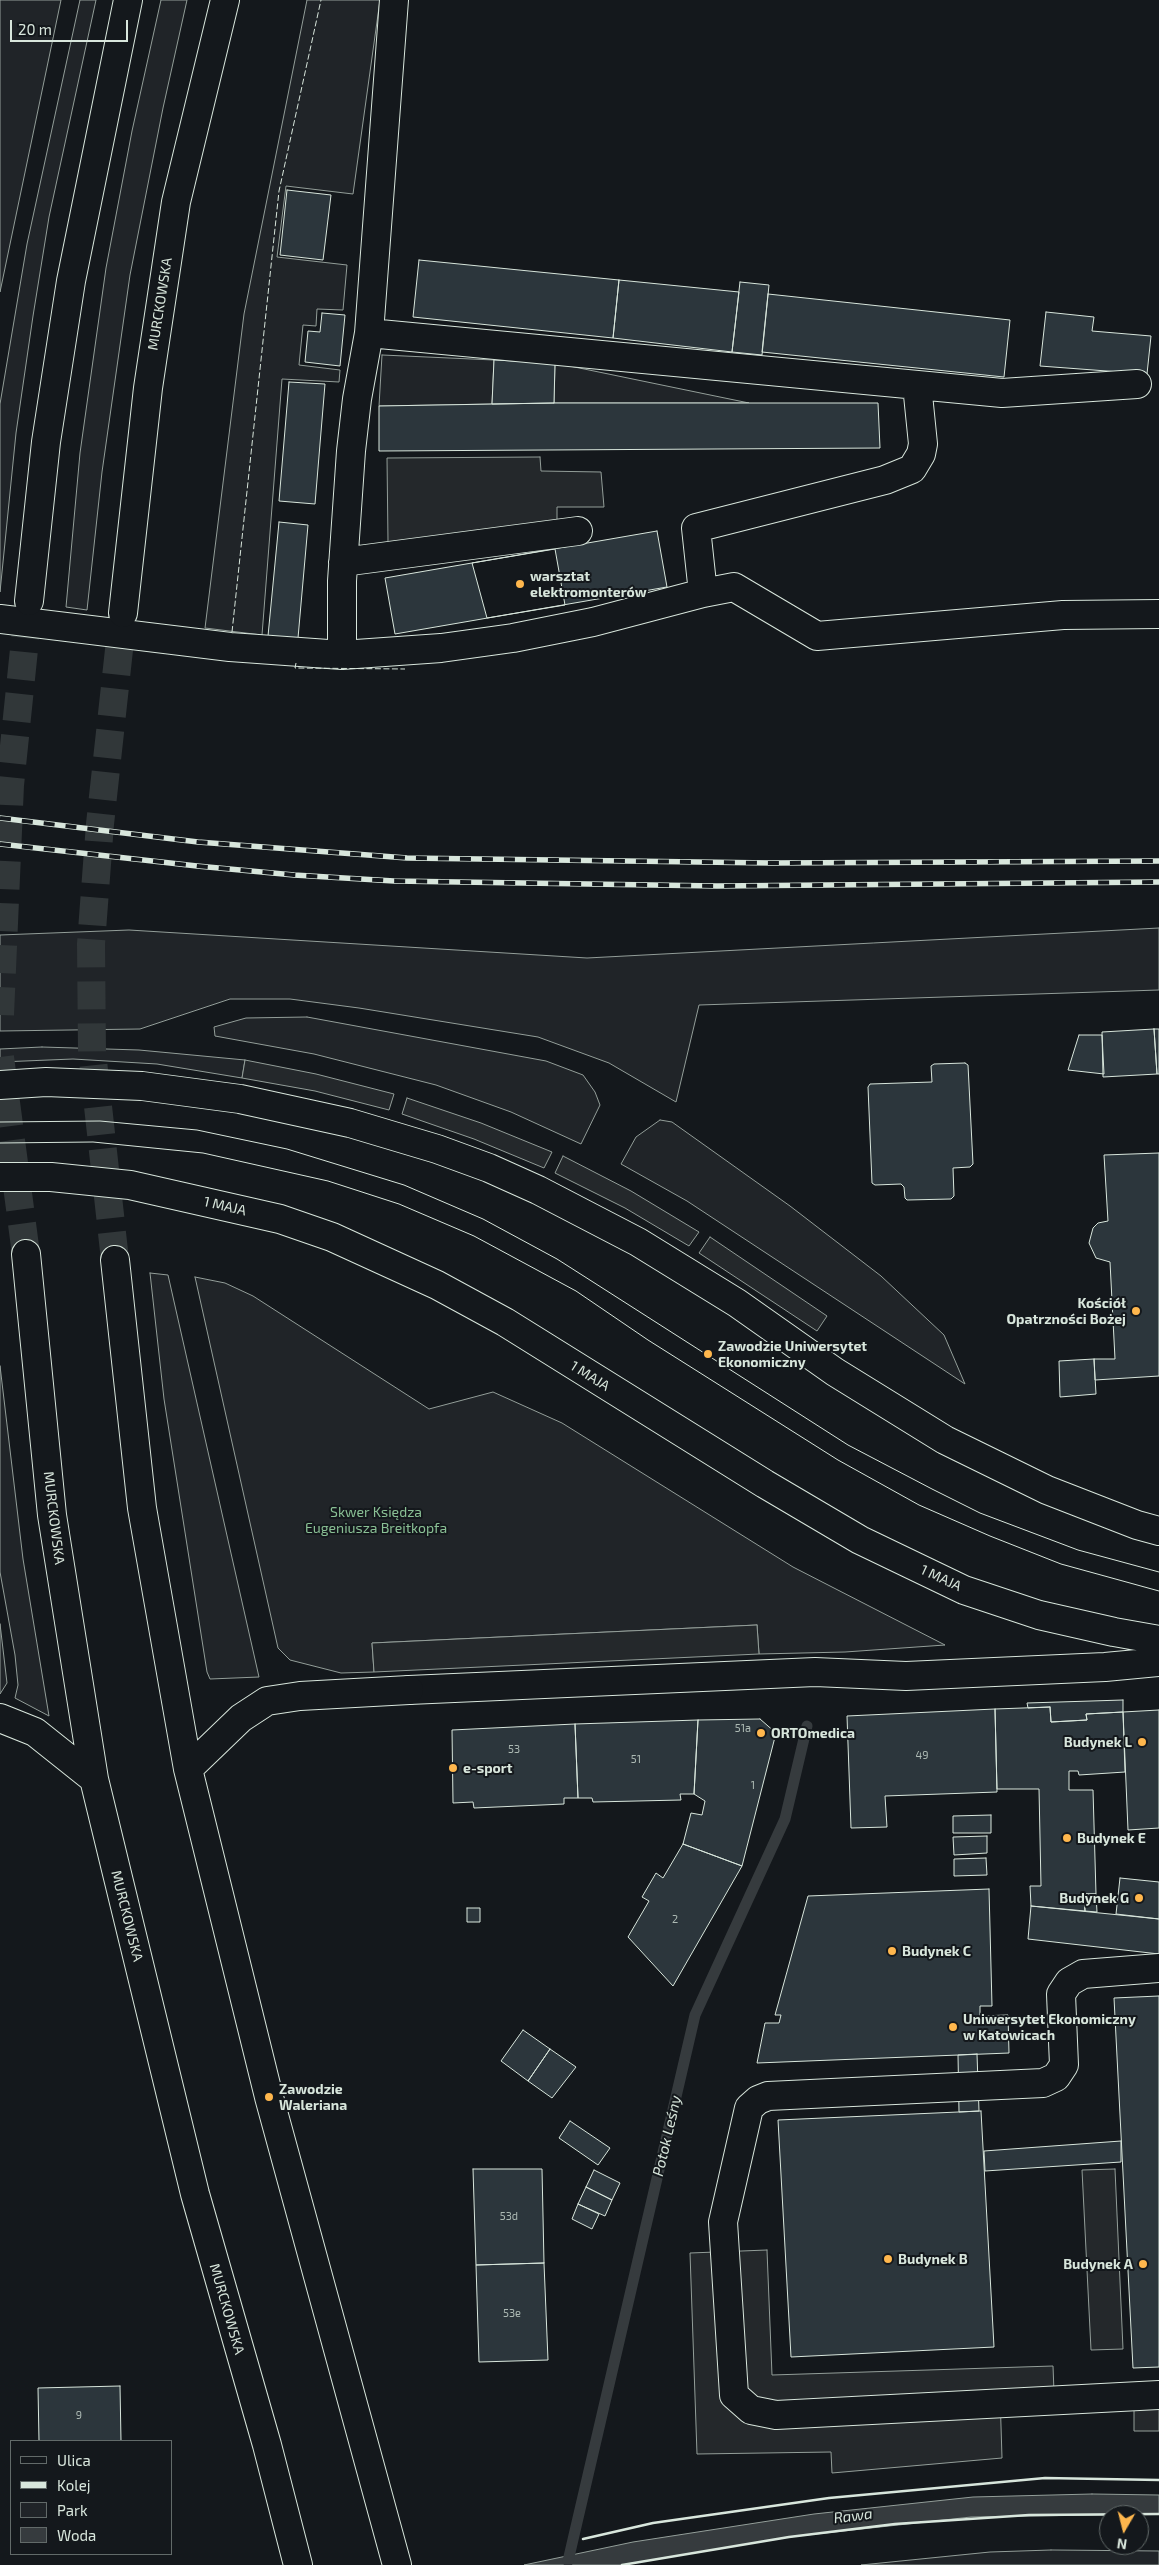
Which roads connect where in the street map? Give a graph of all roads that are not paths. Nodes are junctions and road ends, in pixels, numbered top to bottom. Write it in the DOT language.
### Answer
graph roads {
  1 [pos="128,0"];
  2 [pos="225,0"];
  3 [pos="394,0"];
  4 [pos="369,332"];
  5 [pos="1137,384"];
  6 [pos="917,385"];
  7 [pos="578,532"];
  8 [pos="343,562"];
  9 [pos="704,592"];
  10 [pos="30,601"];
  11 [pos="122,613"];
  12 [pos="1159,614"];
  13 [pos="0,619"];
  14 [pos="342,654"];
  15 [pos="0,1085"];
  16 [pos="0,1177"];
  17 [pos="26,1254"];
  18 [pos="115,1260"];
  19 [pos="1159,1530"];
  20 [pos="1159,1640"];
  21 [pos="1159,1662"];
  22 [pos="0,1718"];
  23 [pos="188,1769"];
  24 [pos="94,1779"];
  25 [pos="1159,1968"];
  26 [pos="1159,2395"];
  27 [pos="298,2565"];
  28 [pos="397,2565"];
  1 -- 10 [label="main road"];
  2 -- 11 [label="main road, MURCKOWSKA"];
  3 -- 4 [label="main road"];
  4 -- 6 [label="main road"];
  4 -- 8 [label="main road"];
  5 -- 6 [label="main road"];
  6 -- 9 [label="main road"];
  7 -- 8 [label="main road"];
  8 -- 14 [label="main road"];
  9 -- 12 [label="main road"];
  9 -- 14 [label="main road"];
  13 -- 14 [label="main road"];
  15 -- 19 [label="main road"];
  16 -- 20 [label="main road, 1 MAJA"];
  17 -- 24 [label="main road, MURCKOWSKA"];
  18 -- 23 [label="main road"];
  21 -- 23 [label="main road"];
  22 -- 24 [label="main road"];
  23 -- 28 [label="main road"];
  24 -- 27 [label="main road, MURCKOWSKA"];
  25 -- 26 [label="main road"];
}
